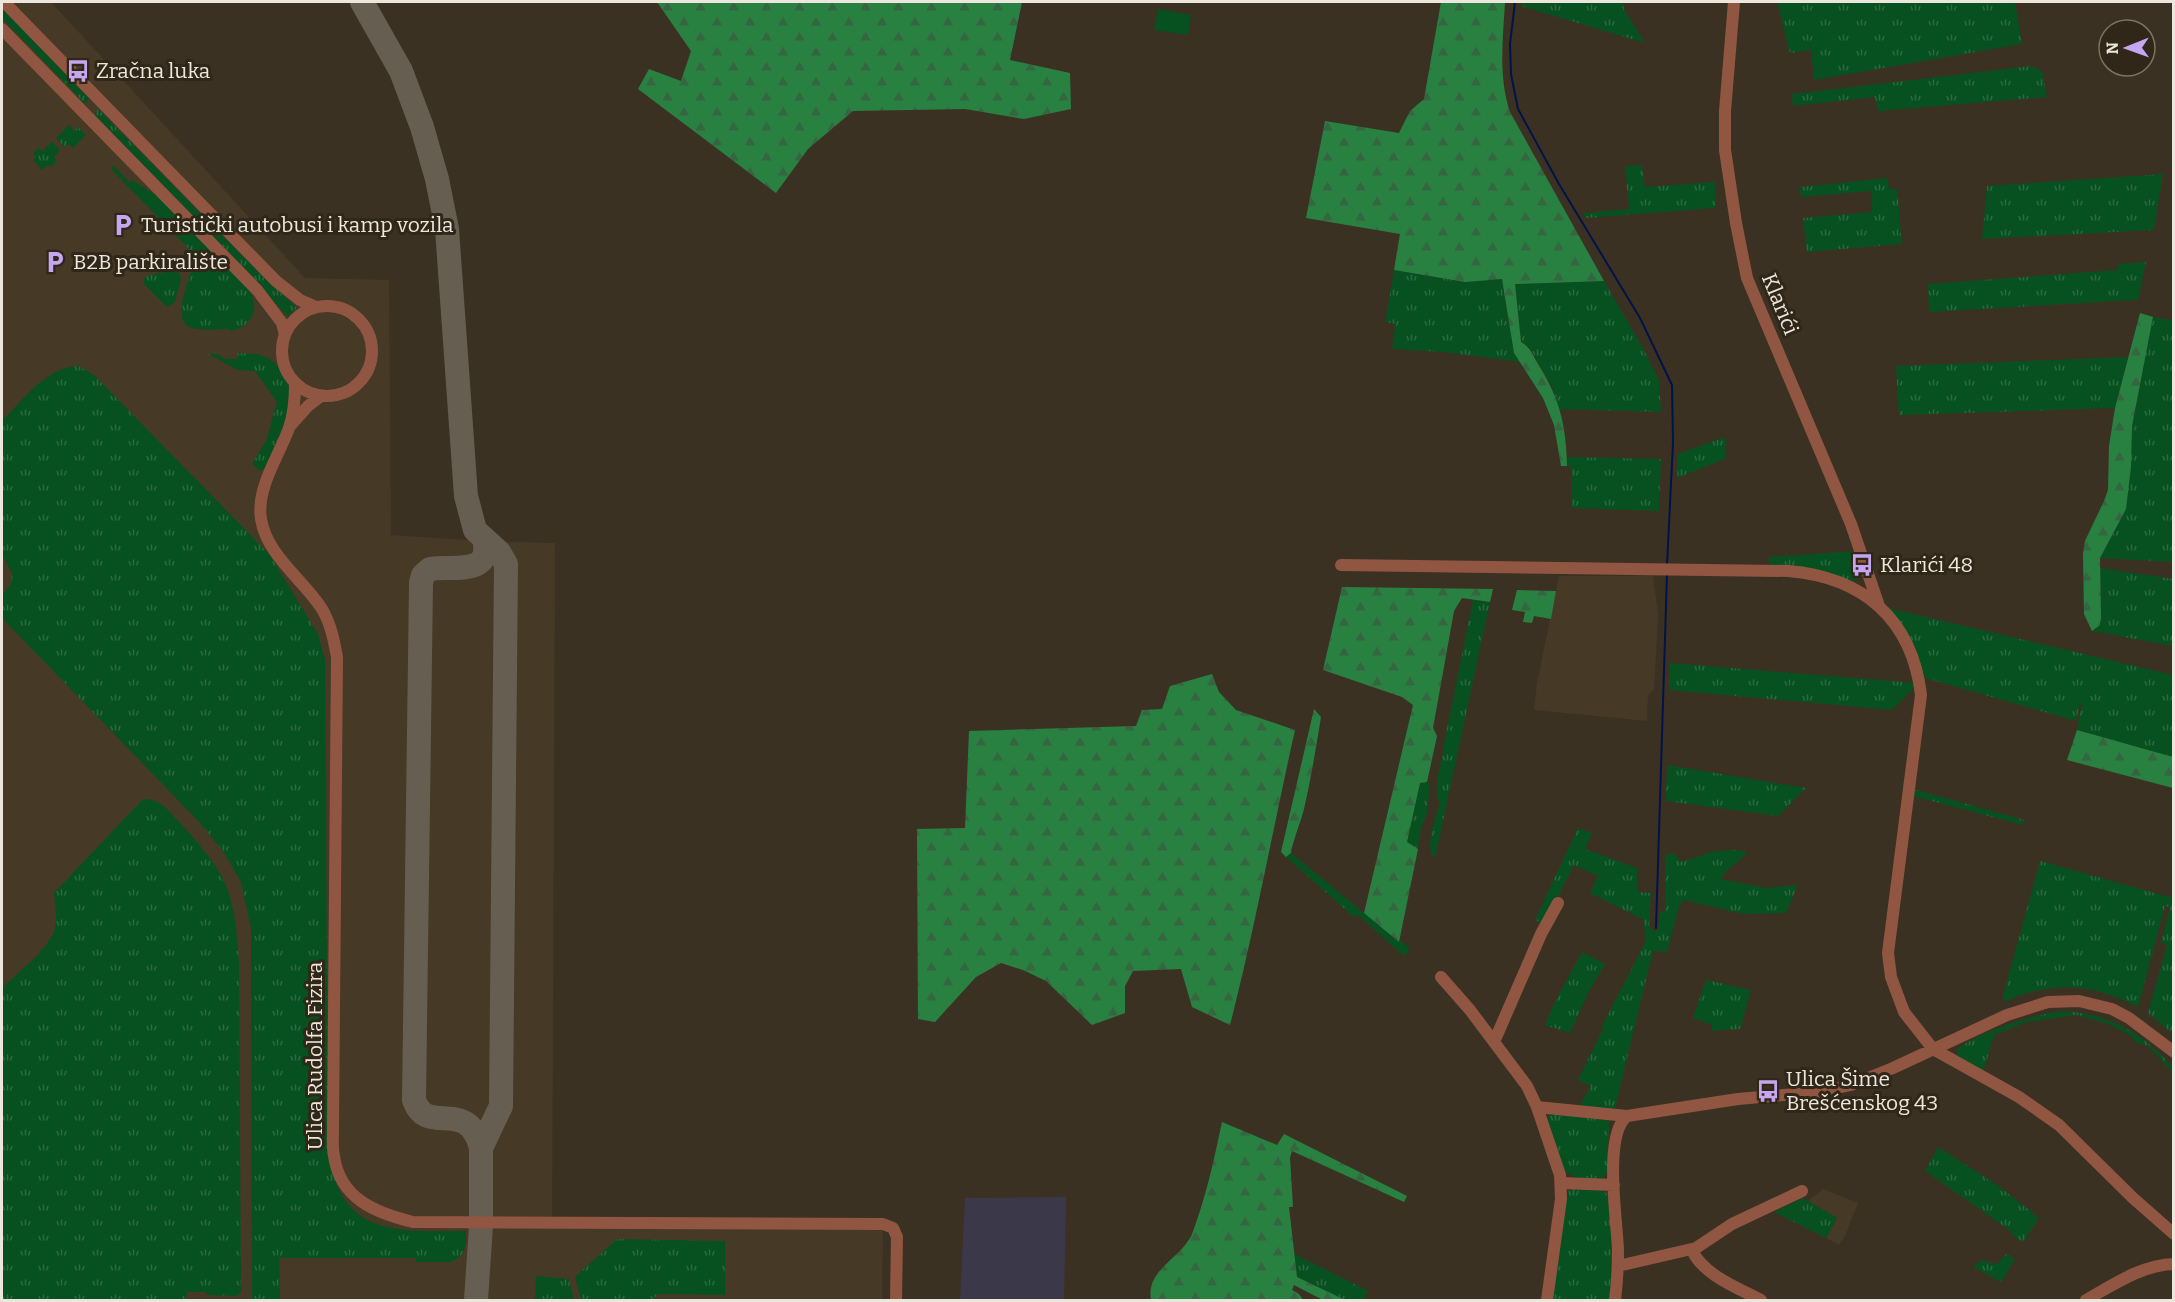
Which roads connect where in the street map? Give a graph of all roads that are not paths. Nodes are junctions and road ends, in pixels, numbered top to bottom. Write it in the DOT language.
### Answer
graph roads {
  1 [pos="4,2"];
  2 [pos="1734,2"];
  3 [pos="2,29"];
  4 [pos="316,307"];
  5 [pos="285,335"];
  6 [pos="296,383"];
  7 [pos="321,396"];
  8 [pos="290,427"];
  9 [pos="1341,566"];
  10 [pos="1878,604"];
  11 [pos="1558,903"];
  12 [pos="1441,977"];
  13 [pos="1494,1042"];
  14 [pos="1933,1049"];
  15 [pos="2174,1052"];
  16 [pos="1538,1107"];
  17 [pos="1627,1116"];
  18 [pos="1561,1183"];
  19 [pos="1614,1185"];
  20 [pos="1802,1191"];
  21 [pos="2174,1233"];
  22 [pos="1692,1250"];
  23 [pos="2174,1264"];
  24 [pos="1618,1266"];
  25 [pos="896,1300"];
  26 [pos="1547,1300"];
  27 [pos="1615,1300"];
  28 [pos="1761,1300"];
  29 [pos="2086,1300"];
  1 -- 4 [label="street"];
  2 -- 10 [label="street, Klarići"];
  3 -- 5 [label="street"];
  4 -- 5 [label="street"];
  4 -- 7 [label="street"];
  5 -- 6 [label="street"];
  6 -- 7 [label="street"];
  6 -- 8 [label="street, Ulica Rudolfa Fizira"];
  7 -- 8 [label="street, Ulica Rudolfa Fizira"];
  8 -- 25 [label="street, Ulica Rudolfa Fizira"];
  9 -- 10 [label="street"];
  10 -- 14 [label="street"];
  11 -- 13 [label="street"];
  12 -- 13 [label="street"];
  13 -- 16 [label="street"];
  14 -- 15 [label="street"];
  14 -- 17 [label="street"];
  14 -- 21 [label="street"];
  16 -- 17 [label="street"];
  16 -- 18 [label="street"];
  17 -- 19 [label="street"];
  18 -- 19 [label="street"];
  18 -- 26 [label="street"];
  19 -- 24 [label="street"];
  20 -- 22 [label="street"];
  22 -- 24 [label="street"];
  22 -- 28 [label="street"];
  23 -- 29 [label="street"];
  24 -- 27 [label="street"];
}
